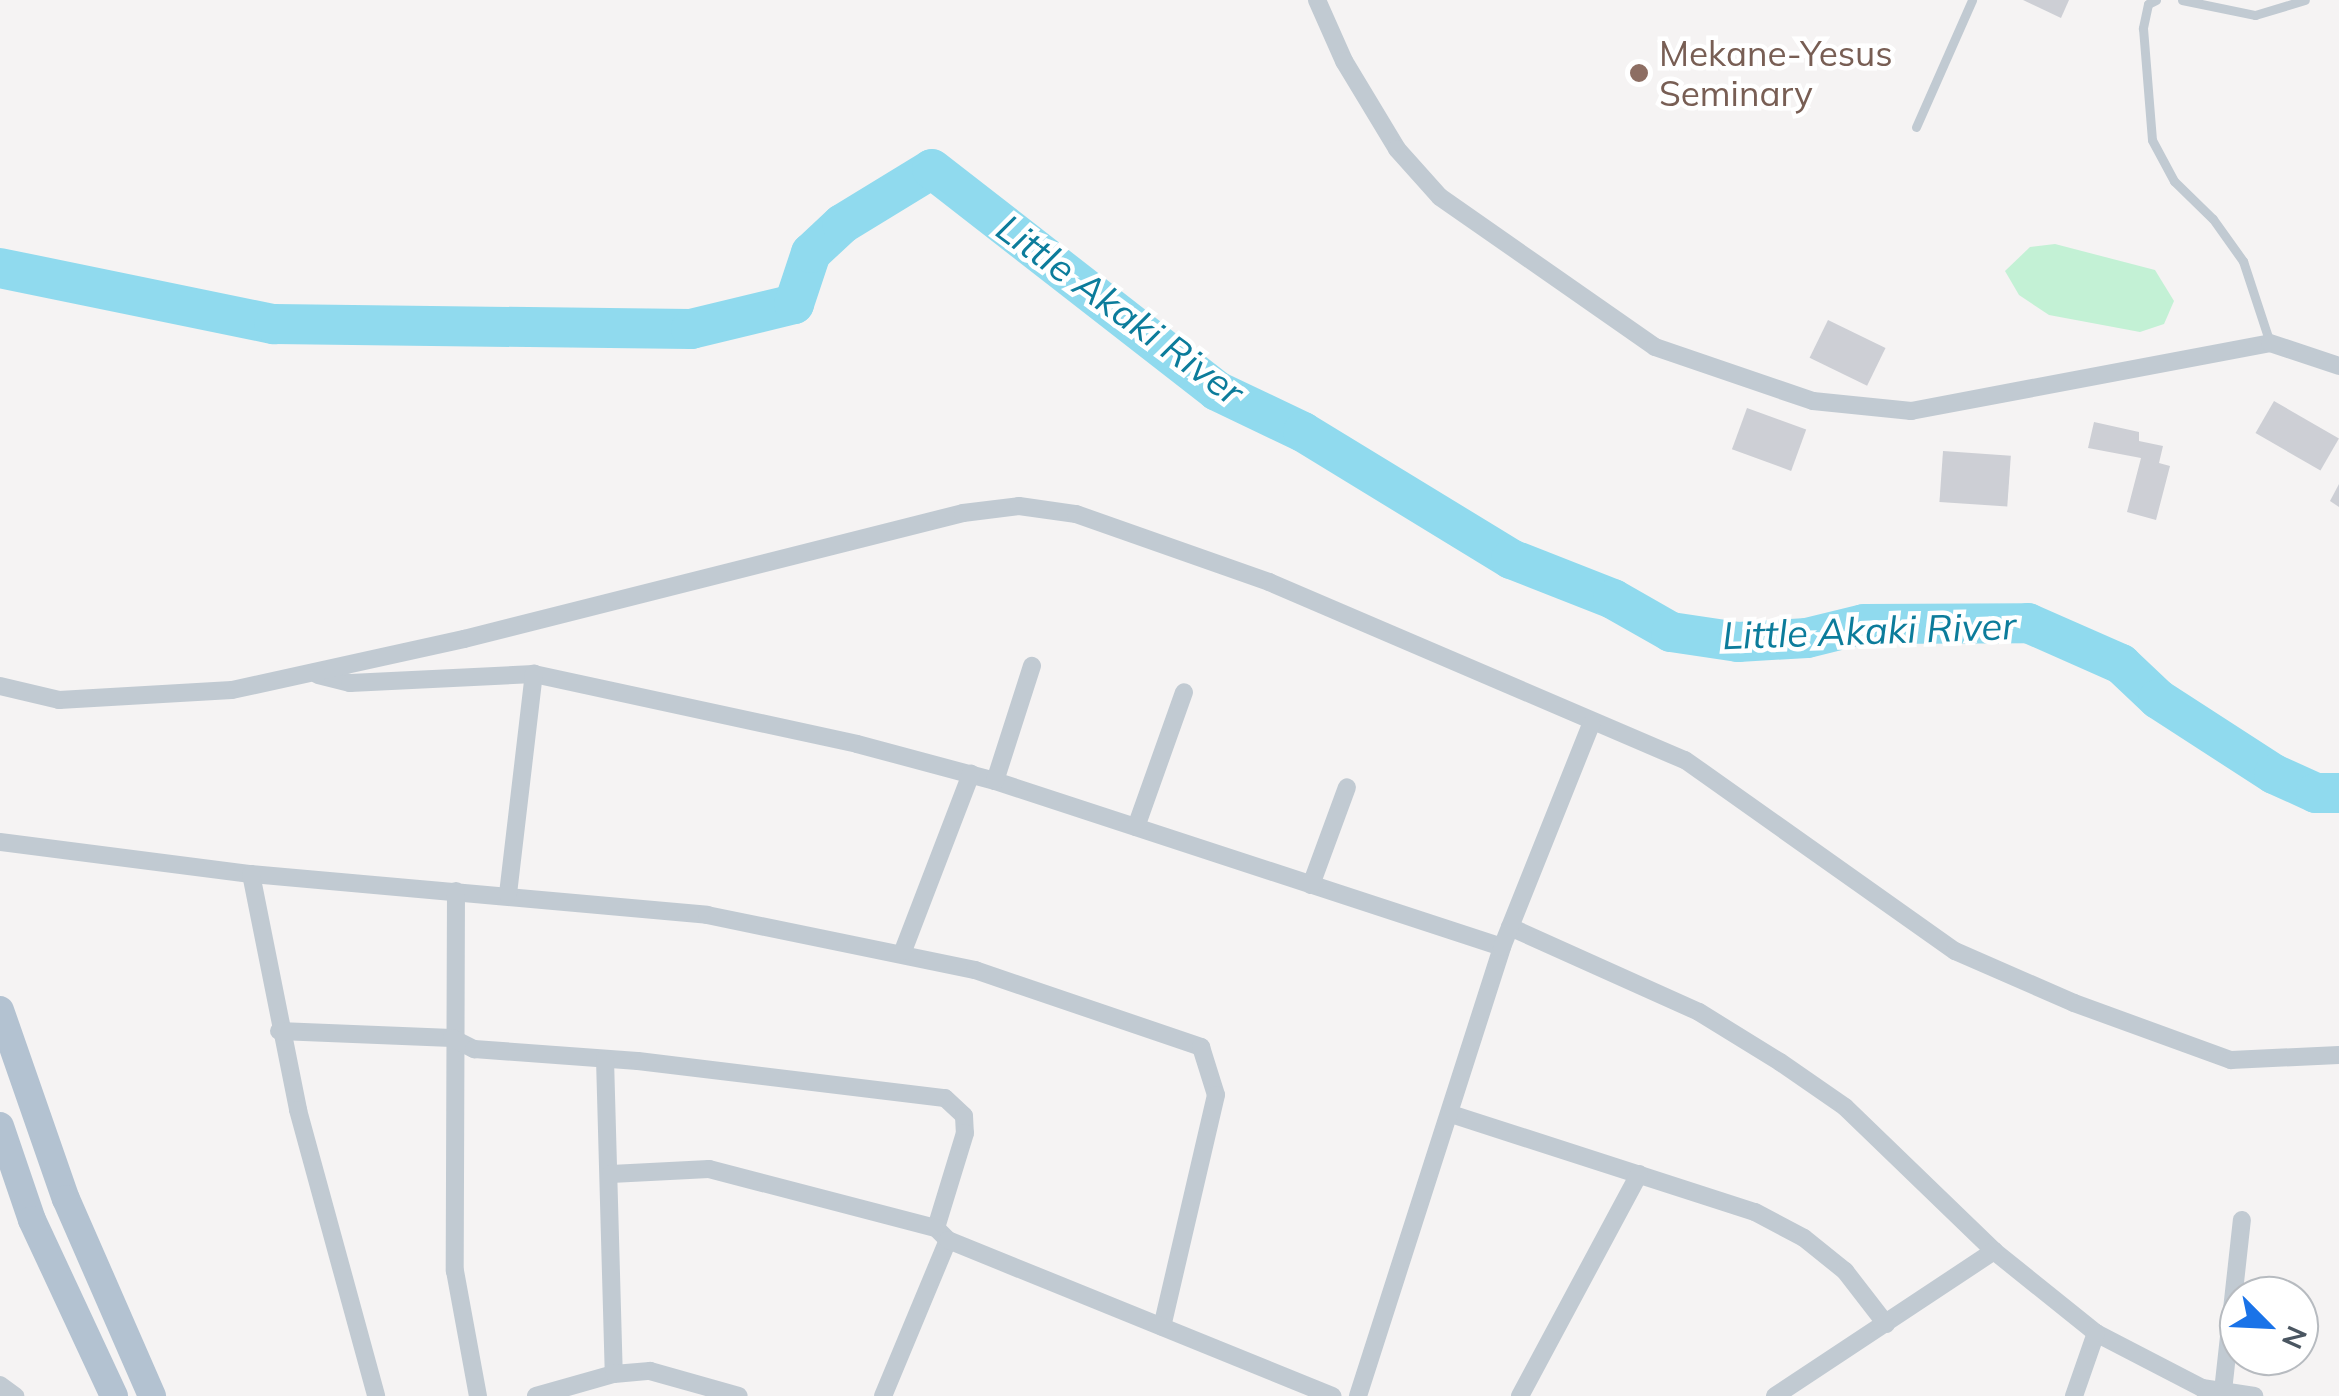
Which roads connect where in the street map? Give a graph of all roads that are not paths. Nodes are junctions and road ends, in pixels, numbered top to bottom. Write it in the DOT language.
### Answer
graph roads {
  1 [pos="1317,0"];
  2 [pos="1972,0"];
  3 [pos="2156,0"];
  4 [pos="2182,0"];
  5 [pos="2305,0"];
  6 [pos="1916,127"];
  7 [pos="2270,343"];
  8 [pos="2339,366"];
  9 [pos="1032,666"];
  10 [pos="534,674"];
  11 [pos="316,675"];
  12 [pos="0,686"];
  13 [pos="1184,692"];
  14 [pos="1591,724"];
  15 [pos="971,774"];
  16 [pos="995,781"];
  17 [pos="1347,787"];
  18 [pos="1136,827"];
  19 [pos="0,842"];
  20 [pos="251,874"];
  21 [pos="1311,885"];
  22 [pos="456,892"];
  23 [pos="508,894"];
  24 [pos="1510,927"];
  25 [pos="1502,947"];
  26 [pos="903,951"];
  27 [pos="0,1010"];
  28 [pos="279,1031"];
  29 [pos="452,1038"];
  30 [pos="2339,1055"];
  31 [pos="605,1059"];
  32 [pos="1451,1114"];
  33 [pos="0,1126"];
  34 [pos="611,1174"];
  35 [pos="1639,1174"];
  36 [pos="2242,1220"];
  37 [pos="942,1234"];
  38 [pos="1994,1251"];
  39 [pos="1886,1324"];
  40 [pos="1162,1327"];
  41 [pos="2096,1333"];
  42 [pos="614,1374"];
  43 [pos="0,1385"];
  44 [pos="2223,1391"];
  45 [pos="2202,1392"];
  46 [pos="15,1396"];
  47 [pos="114,1396"];
  48 [pos="152,1396"];
  49 [pos="376,1396"];
  50 [pos="478,1396"];
  51 [pos="536,1396"];
  52 [pos="738,1396"];
  53 [pos="883,1396"];
  54 [pos="1333,1396"];
  55 [pos="1358,1396"];
  56 [pos="1520,1396"];
  57 [pos="1775,1396"];
  58 [pos="2074,1396"];
  59 [pos="2254,1396"];
  1 -- 7 [label="street"];
  2 -- 6 [label="lane"];
  3 -- 7 [label="lane"];
  4 -- 5 [label="lane"];
  7 -- 8 [label="street"];
  9 -- 16 [label="street"];
  10 -- 11 [label="street"];
  10 -- 15 [label="street"];
  10 -- 23 [label="street"];
  11 -- 12 [label="street"];
  11 -- 14 [label="street"];
  13 -- 18 [label="street"];
  14 -- 24 [label="street"];
  14 -- 30 [label="street"];
  15 -- 16 [label="street"];
  15 -- 26 [label="street"];
  16 -- 18 [label="street"];
  17 -- 21 [label="street"];
  18 -- 21 [label="street"];
  19 -- 20 [label="street"];
  20 -- 22 [label="street"];
  20 -- 28 [label="street"];
  21 -- 25 [label="street"];
  22 -- 23 [label="street"];
  22 -- 29 [label="street"];
  23 -- 26 [label="street"];
  24 -- 25 [label="street"];
  24 -- 38 [label="street"];
  25 -- 32 [label="street"];
  26 -- 40 [label="street"];
  27 -- 48 [label="main road"];
  28 -- 29 [label="street"];
  28 -- 49 [label="street"];
  29 -- 31 [label="street"];
  29 -- 50 [label="street"];
  31 -- 34 [label="street"];
  31 -- 37 [label="street"];
  32 -- 35 [label="street"];
  32 -- 55 [label="street"];
  33 -- 47 [label="main road"];
  34 -- 37 [label="street"];
  34 -- 42 [label="street"];
  35 -- 39 [label="street"];
  35 -- 56 [label="street"];
  36 -- 44 [label="street"];
  37 -- 40 [label="street"];
  37 -- 53 [label="street"];
  38 -- 39 [label="street"];
  38 -- 41 [label="street"];
  39 -- 57 [label="street"];
  40 -- 54 [label="street"];
  41 -- 45 [label="street"];
  41 -- 58 [label="street"];
  42 -- 51 [label="street"];
  42 -- 52 [label="street"];
  43 -- 46 [label="street"];
  44 -- 45 [label="street"];
  44 -- 59 [label="street"];
}
